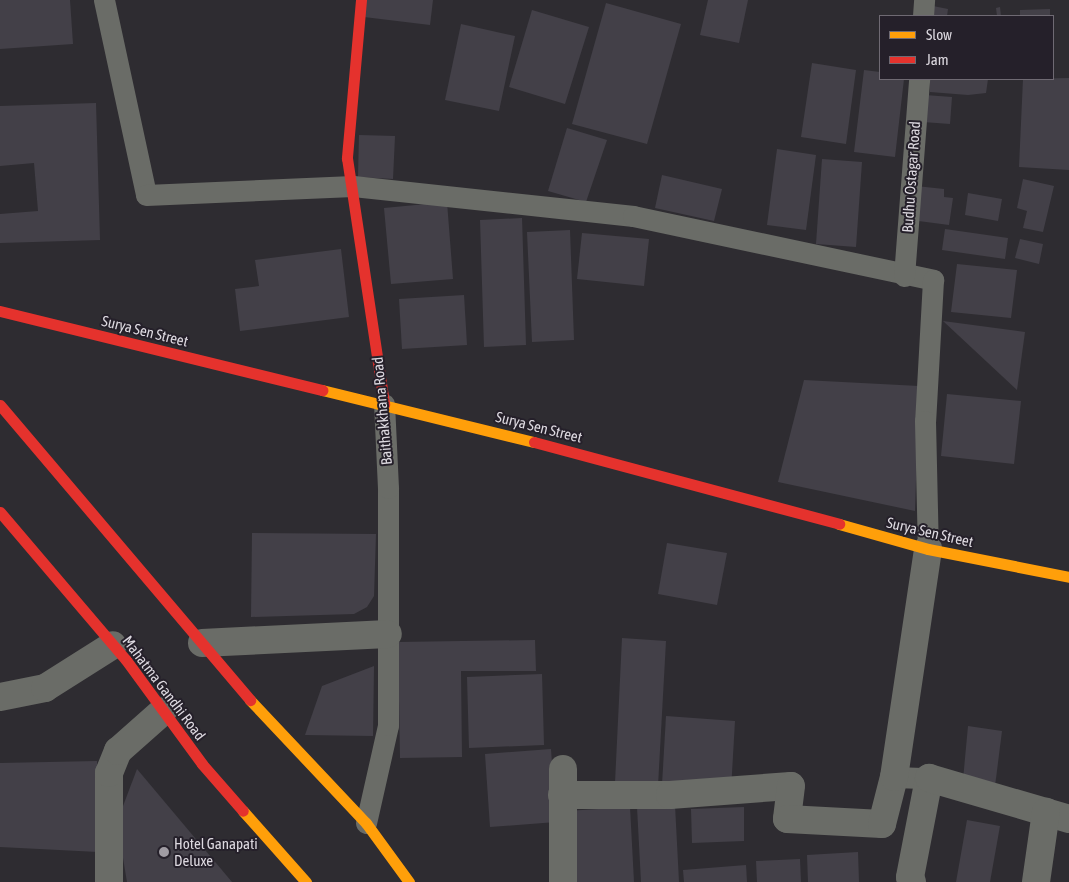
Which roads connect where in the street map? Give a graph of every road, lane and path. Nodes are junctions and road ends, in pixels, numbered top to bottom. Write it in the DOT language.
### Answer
graph roads {
  1 [pos="104,0"];
  2 [pos="360,0"];
  3 [pos="924,0"];
  4 [pos="924,15"];
  5 [pos="919,80"];
  6 [pos="353,186"];
  7 [pos="904,276"];
  8 [pos="0,312"];
  9 [pos="384,404"];
  10 [pos="0,405"];
  11 [pos="0,512"];
  12 [pos="928,549"];
  13 [pos="1069,577"];
  14 [pos="388,634"];
  15 [pos="202,643"];
  16 [pos="113,645"];
  17 [pos="0,697"];
  18 [pos="163,711"];
  19 [pos="563,769"];
  20 [pos="894,777"];
  21 [pos="929,778"];
  22 [pos="562,795"];
  23 [pos="1057,815"];
  24 [pos="366,823"];
  25 [pos="109,882"];
  26 [pos="306,882"];
  27 [pos="409,882"];
  28 [pos="563,882"];
  29 [pos="912,882"];
  30 [pos="1036,882"];
  1 -- 6 [label="lane"];
  2 -- 6 [label="main road, Baithakkhana Road"];
  3 -- 4 [label="lane"];
  5 -- 7 [label="lane, Budhu Ostagar Road"];
  6 -- 7 [label="lane"];
  6 -- 9 [label="main road, Baithakkhana Road"];
  7 -- 12 [label="lane"];
  8 -- 9 [label="main road, Surya Sen Street"];
  9 -- 12 [label="main road, Surya Sen Street"];
  9 -- 14 [label="lane, Baithakkhana Road"];
  10 -- 15 [label="main road"];
  11 -- 16 [label="main road, Mahatma Gandhi Road"];
  12 -- 13 [label="main road, Surya Sen Street"];
  12 -- 20 [label="street"];
  14 -- 15 [label="street"];
  14 -- 24 [label="lane, Baithakkhana Road"];
  15 -- 24 [label="main road"];
  16 -- 17 [label="street"];
  16 -- 18 [label="main road, Mahatma Gandhi Road"];
  18 -- 25 [label="street"];
  18 -- 26 [label="main road, Mahatma Gandhi Road"];
  19 -- 22 [label="street"];
  20 -- 21 [label="lane"];
  20 -- 22 [label="street"];
  21 -- 23 [label="street"];
  21 -- 29 [label="street"];
  22 -- 28 [label="street"];
  23 -- 30 [label="street"];
  24 -- 27 [label="main road"];
}
